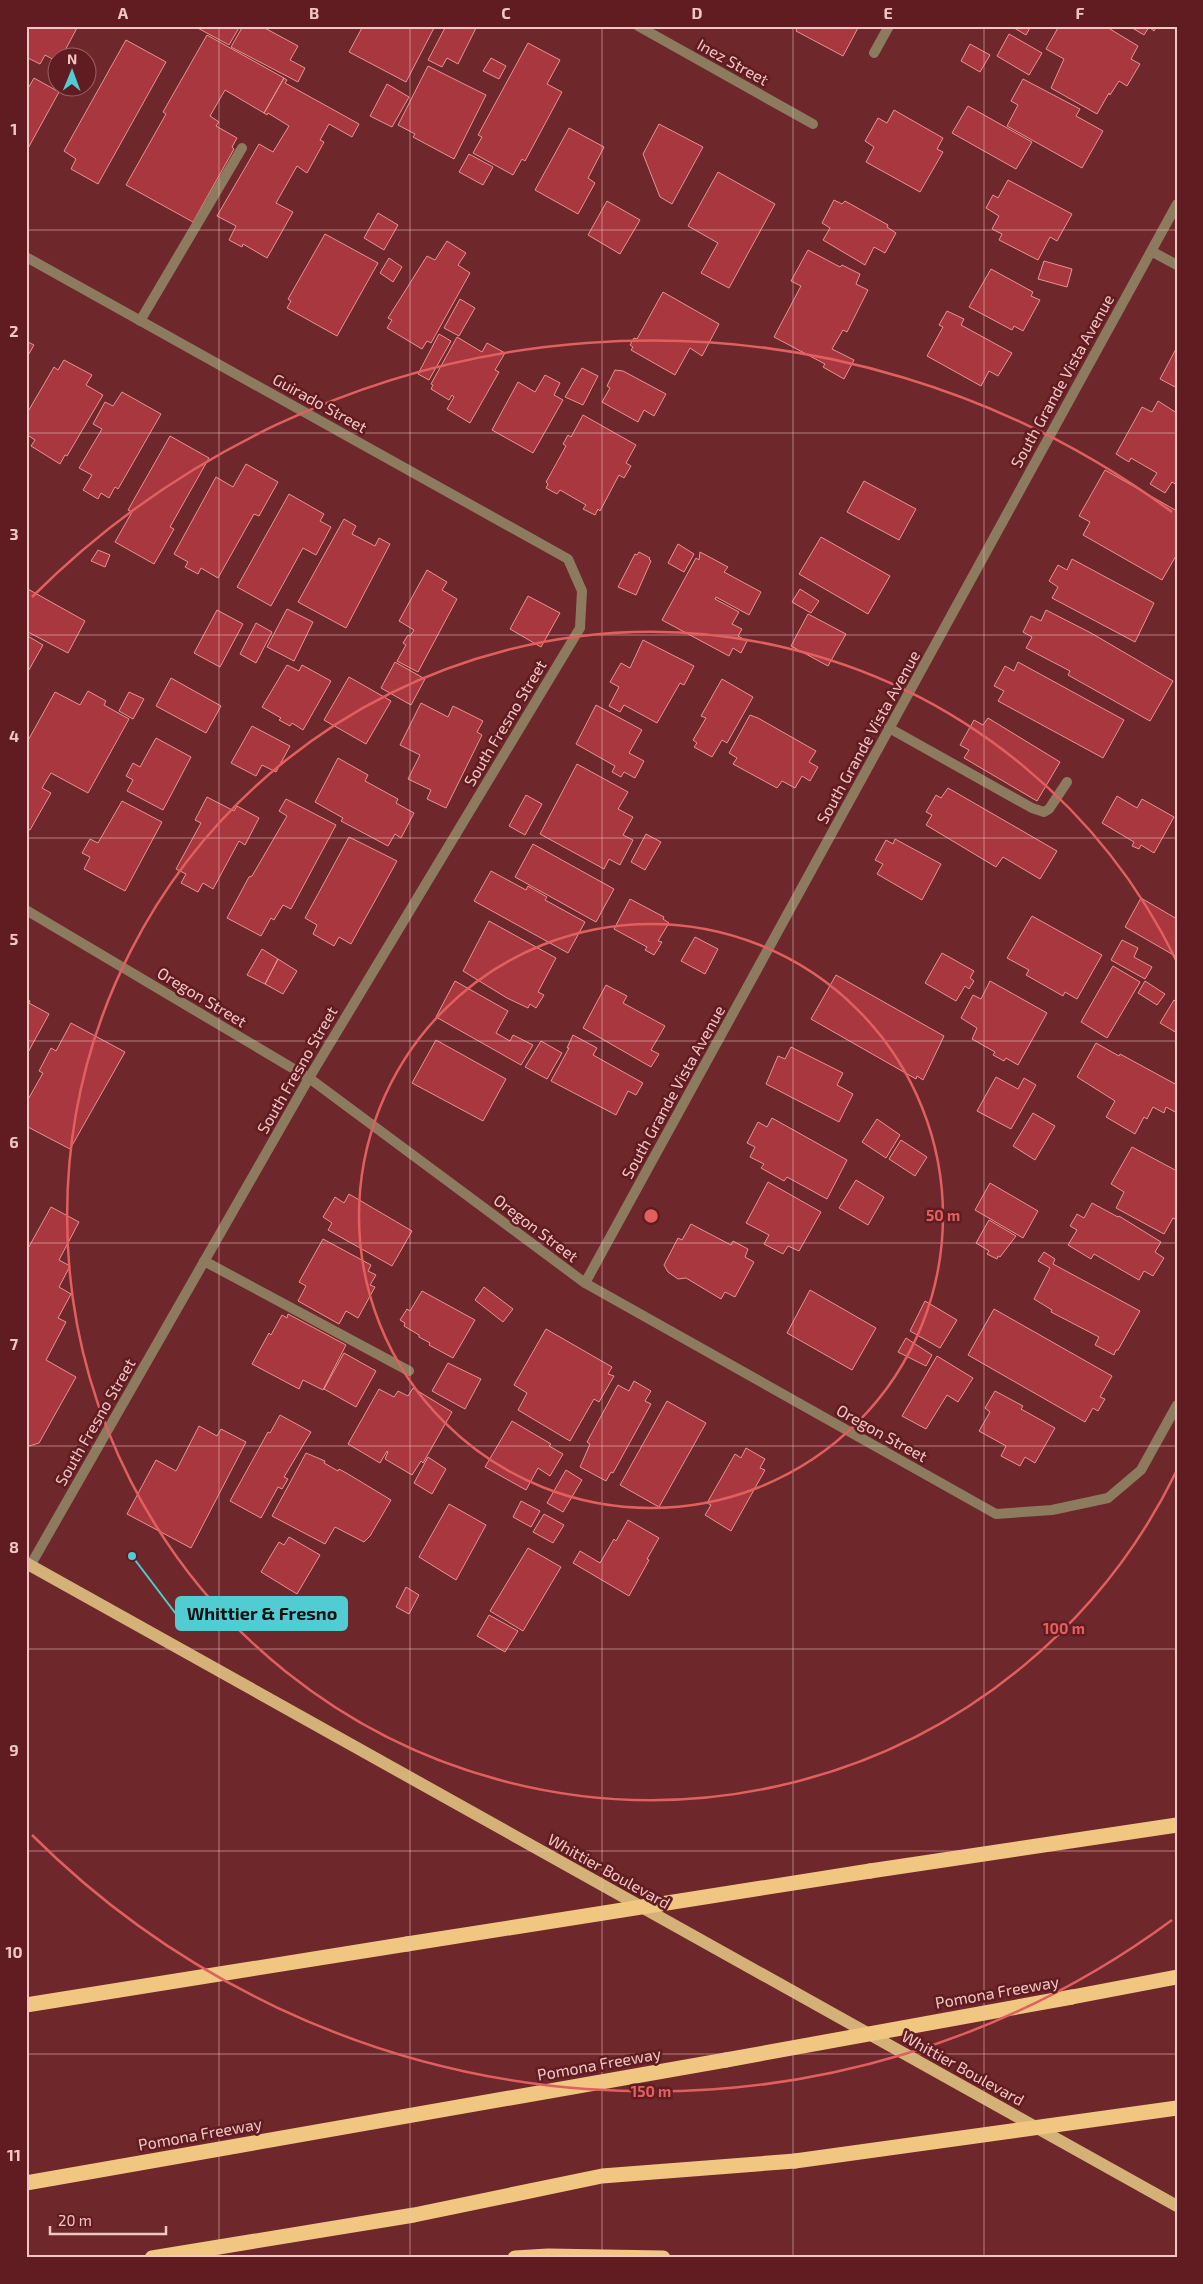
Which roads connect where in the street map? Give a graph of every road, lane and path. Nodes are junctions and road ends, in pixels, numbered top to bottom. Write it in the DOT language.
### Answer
graph roads {
  1 [pos="638,26"];
  2 [pos="889,26"];
  3 [pos="874,54"];
  4 [pos="813,124"];
  5 [pos="242,148"];
  6 [pos="1177,204"];
  7 [pos="1151,251"];
  8 [pos="26,257"];
  9 [pos="1177,265"];
  10 [pos="140,320"];
  11 [pos="582,591"];
  12 [pos="889,728"];
  13 [pos="1067,782"];
  14 [pos="26,910"];
  15 [pos="309,1078"];
  16 [pos="204,1261"];
  17 [pos="584,1283"];
  18 [pos="409,1371"];
  19 [pos="1177,1406"];
  20 [pos="28,1564"];
  21 [pos="1177,1824"];
  22 [pos="1177,1977"];
  23 [pos="26,2005"];
  24 [pos="1177,2108"];
  25 [pos="26,2182"];
  26 [pos="1177,2206"];
  27 [pos="152,2258"];
  28 [pos="515,2258"];
  29 [pos="662,2258"];
  1 -- 4 [label="street, Inez Street"];
  2 -- 3 [label="street"];
  5 -- 10 [label="street"];
  6 -- 7 [label="street, South Grande Vista Avenue"];
  7 -- 9 [label="street"];
  7 -- 12 [label="street, South Grande Vista Avenue"];
  8 -- 10 [label="street, Guirado Street"];
  10 -- 11 [label="street, Guirado Street"];
  11 -- 15 [label="street, South Fresno Street"];
  12 -- 13 [label="street"];
  12 -- 17 [label="street, South Grande Vista Avenue"];
  14 -- 15 [label="street, Oregon Street"];
  15 -- 16 [label="street, South Fresno Street"];
  15 -- 17 [label="street, Oregon Street"];
  16 -- 18 [label="street"];
  16 -- 20 [label="street, South Fresno Street"];
  17 -- 19 [label="street, Oregon Street"];
  20 -- 26 [label="main road, Whittier Boulevard"];
  21 -- 23 [label="highway, bridge"];
  22 -- 25 [label="highway, Pomona Freeway, bridge"];
  24 -- 27 [label="highway, bridge"];
  28 -- 29 [label="highway"];
}
